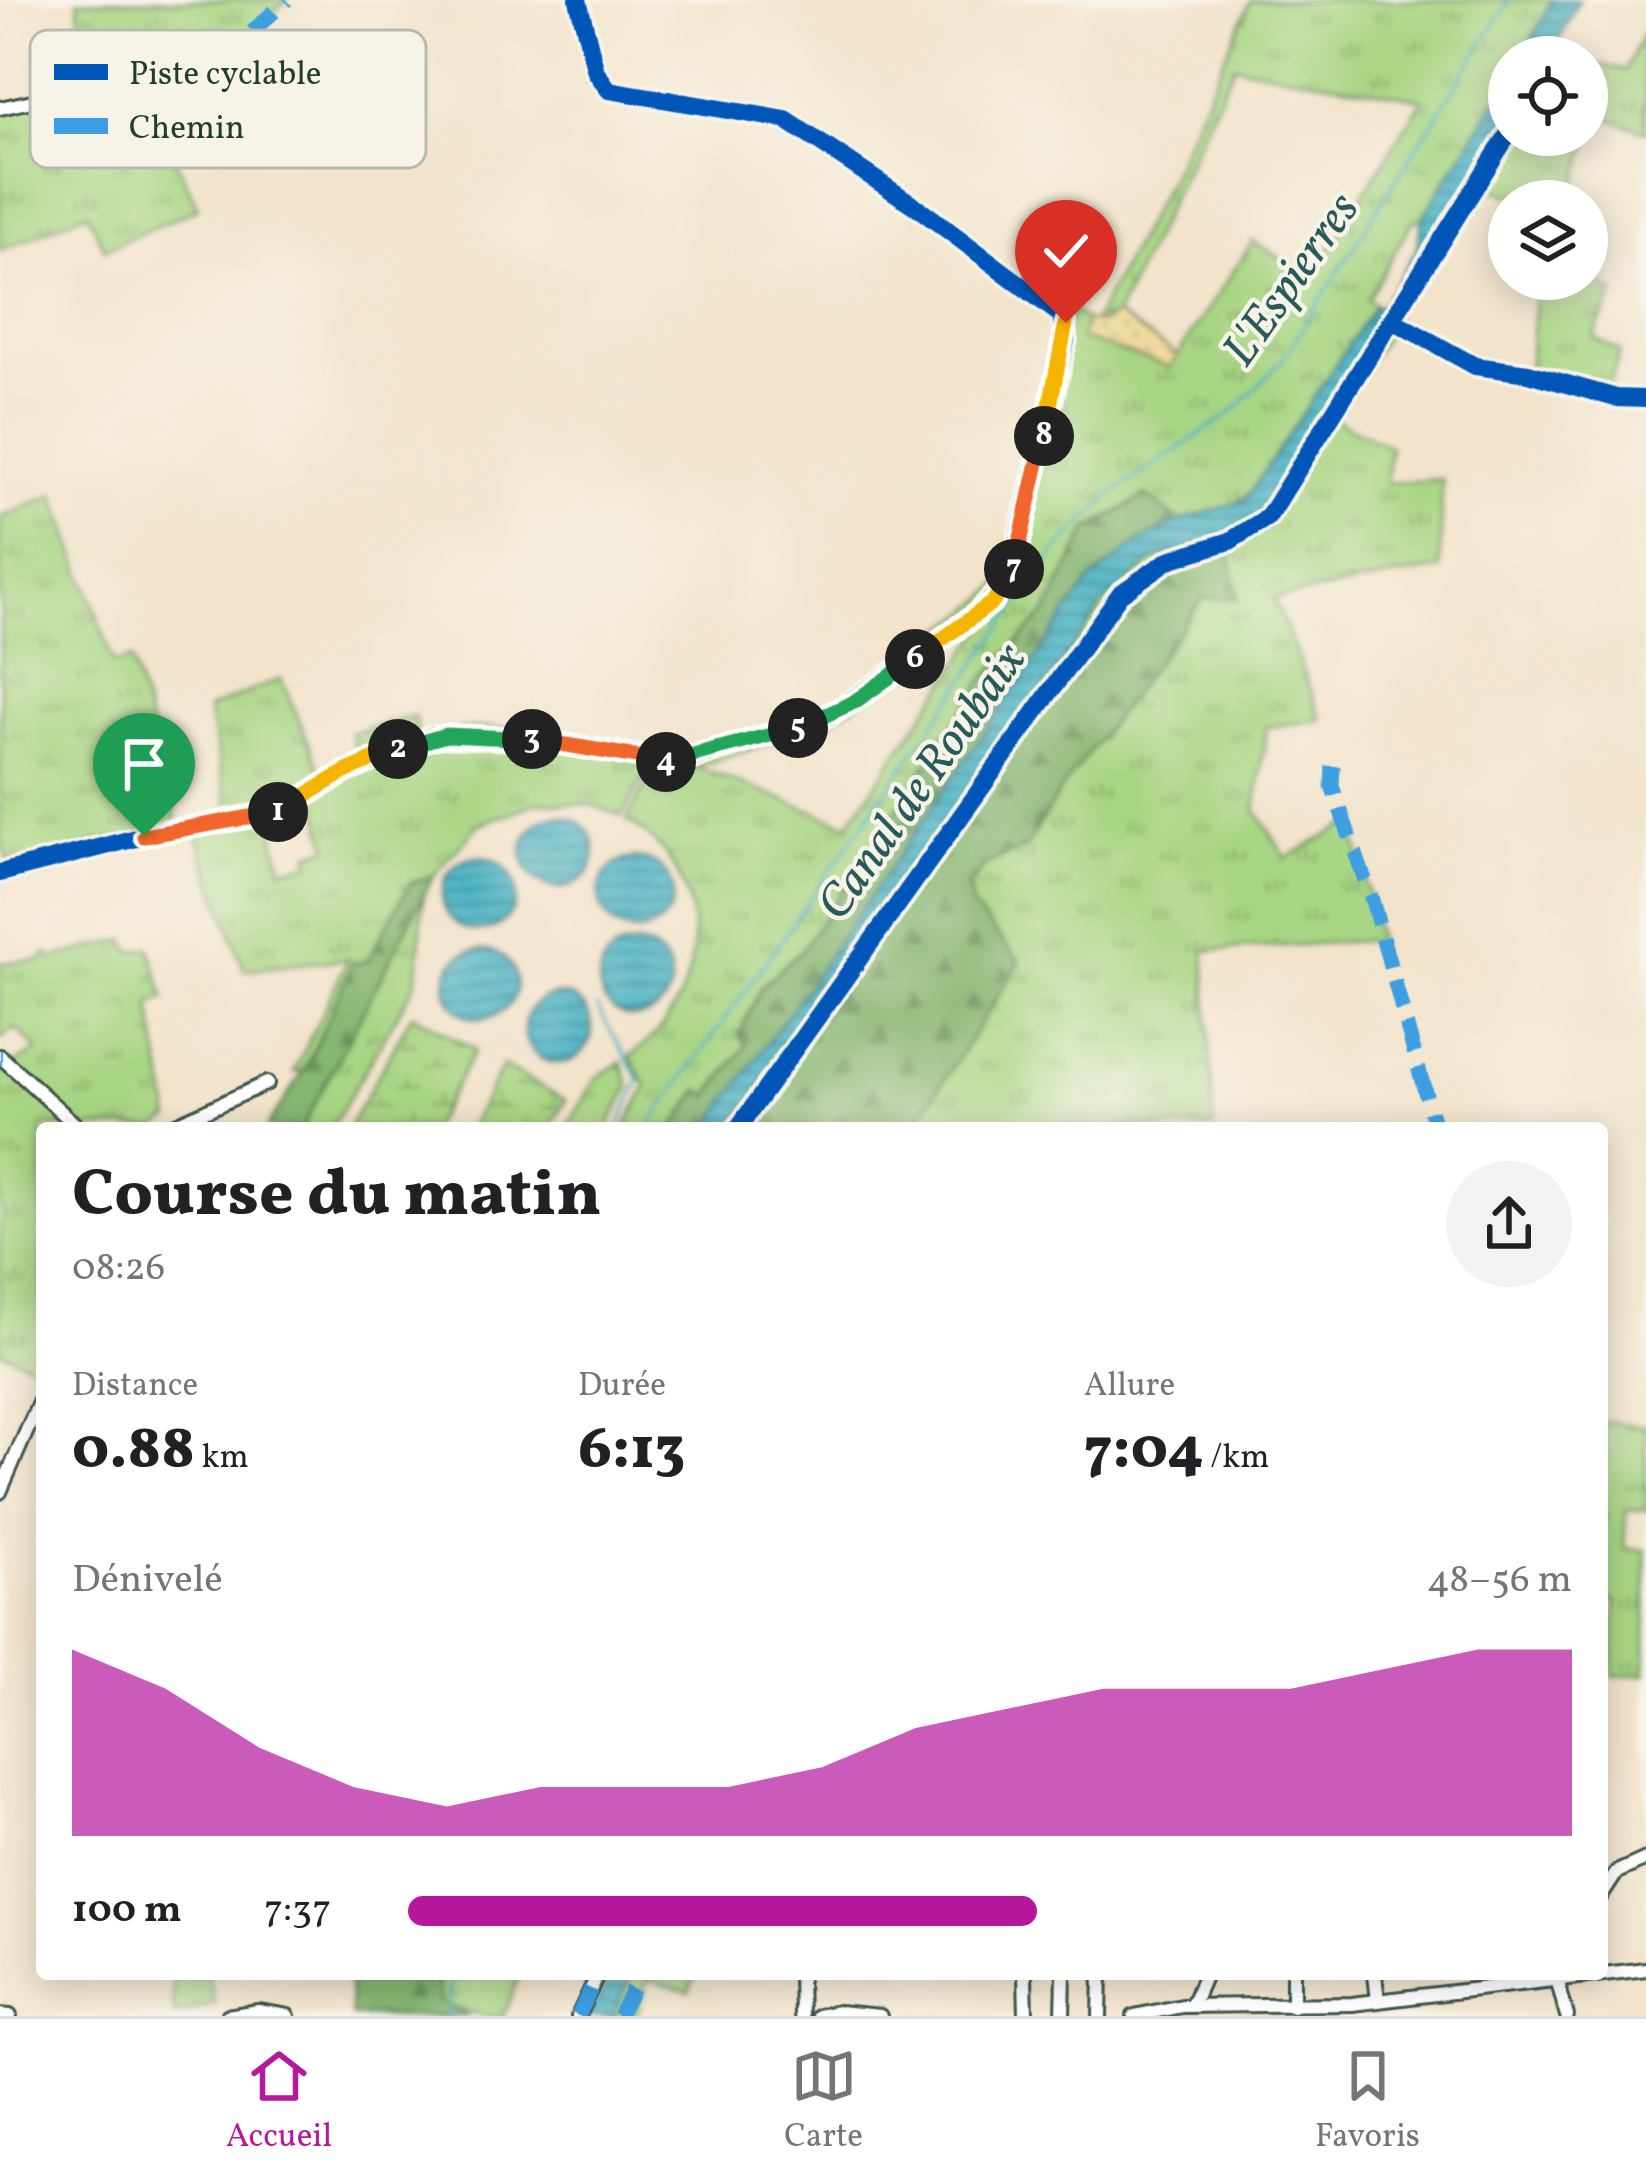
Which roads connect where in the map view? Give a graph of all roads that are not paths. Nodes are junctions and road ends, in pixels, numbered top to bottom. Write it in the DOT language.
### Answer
graph roads {
  1 [pos="578,0"];
  2 [pos="30,101"];
  3 [pos="0,108"];
  4 [pos="1436,344"];
  5 [pos="1646,399"];
  6 [pos="0,873"];
  7 [pos="0,1056"];
  8 [pos="267,1083"];
  9 [pos="72,1122"];
  10 [pos="179,1122"];
  11 [pos="36,1410"];
  12 [pos="0,1492"];
  13 [pos="1646,1859"];
  14 [pos="1608,1882"];
  15 [pos="1646,1969"];
  16 [pos="1608,1973"];
  17 [pos="595,1980"];
  18 [pos="800,1980"];
  19 [pos="1025,1980"];
  20 [pos="1064,1980"];
  21 [pos="1101,1980"];
  22 [pos="1203,1980"];
  23 [pos="1293,1980"];
  24 [pos="1376,1980"];
  25 [pos="1565,1980"];
  26 [pos="1480,1981"];
  27 [pos="1378,2001"];
  28 [pos="1192,2006"];
  29 [pos="1293,2006"];
  30 [pos="245,2014"];
  31 [pos="0,2015"];
  32 [pos="10,2016"];
  33 [pos="226,2016"];
  34 [pos="288,2016"];
  35 [pos="578,2016"];
  36 [pos="801,2016"];
  37 [pos="818,2016"];
  38 [pos="880,2016"];
  39 [pos="1026,2016"];
  40 [pos="1063,2016"];
  41 [pos="1100,2016"];
  42 [pos="1134,2016"];
  43 [pos="1567,2016"];
  1 -- 6 [label="street"];
  2 -- 3 [label="street"];
  4 -- 5 [label="street"];
  7 -- 9 [label="street"];
  8 -- 10 [label="street"];
  11 -- 12 [label="street"];
  13 -- 14 [label="street"];
  15 -- 16 [label="street"];
  17 -- 35 [label="street"];
  18 -- 36 [label="street"];
  19 -- 39 [label="street"];
  20 -- 40 [label="street"];
  21 -- 41 [label="street"];
  22 -- 28 [label="street"];
  23 -- 29 [label="street"];
  24 -- 27 [label="street"];
  25 -- 43 [label="street"];
  26 -- 27 [label="street"];
  27 -- 29 [label="street"];
  28 -- 29 [label="street"];
  28 -- 42 [label="street"];
  30 -- 33 [label="street"];
  30 -- 34 [label="street"];
  31 -- 32 [label="street"];
  37 -- 38 [label="street"];
}
